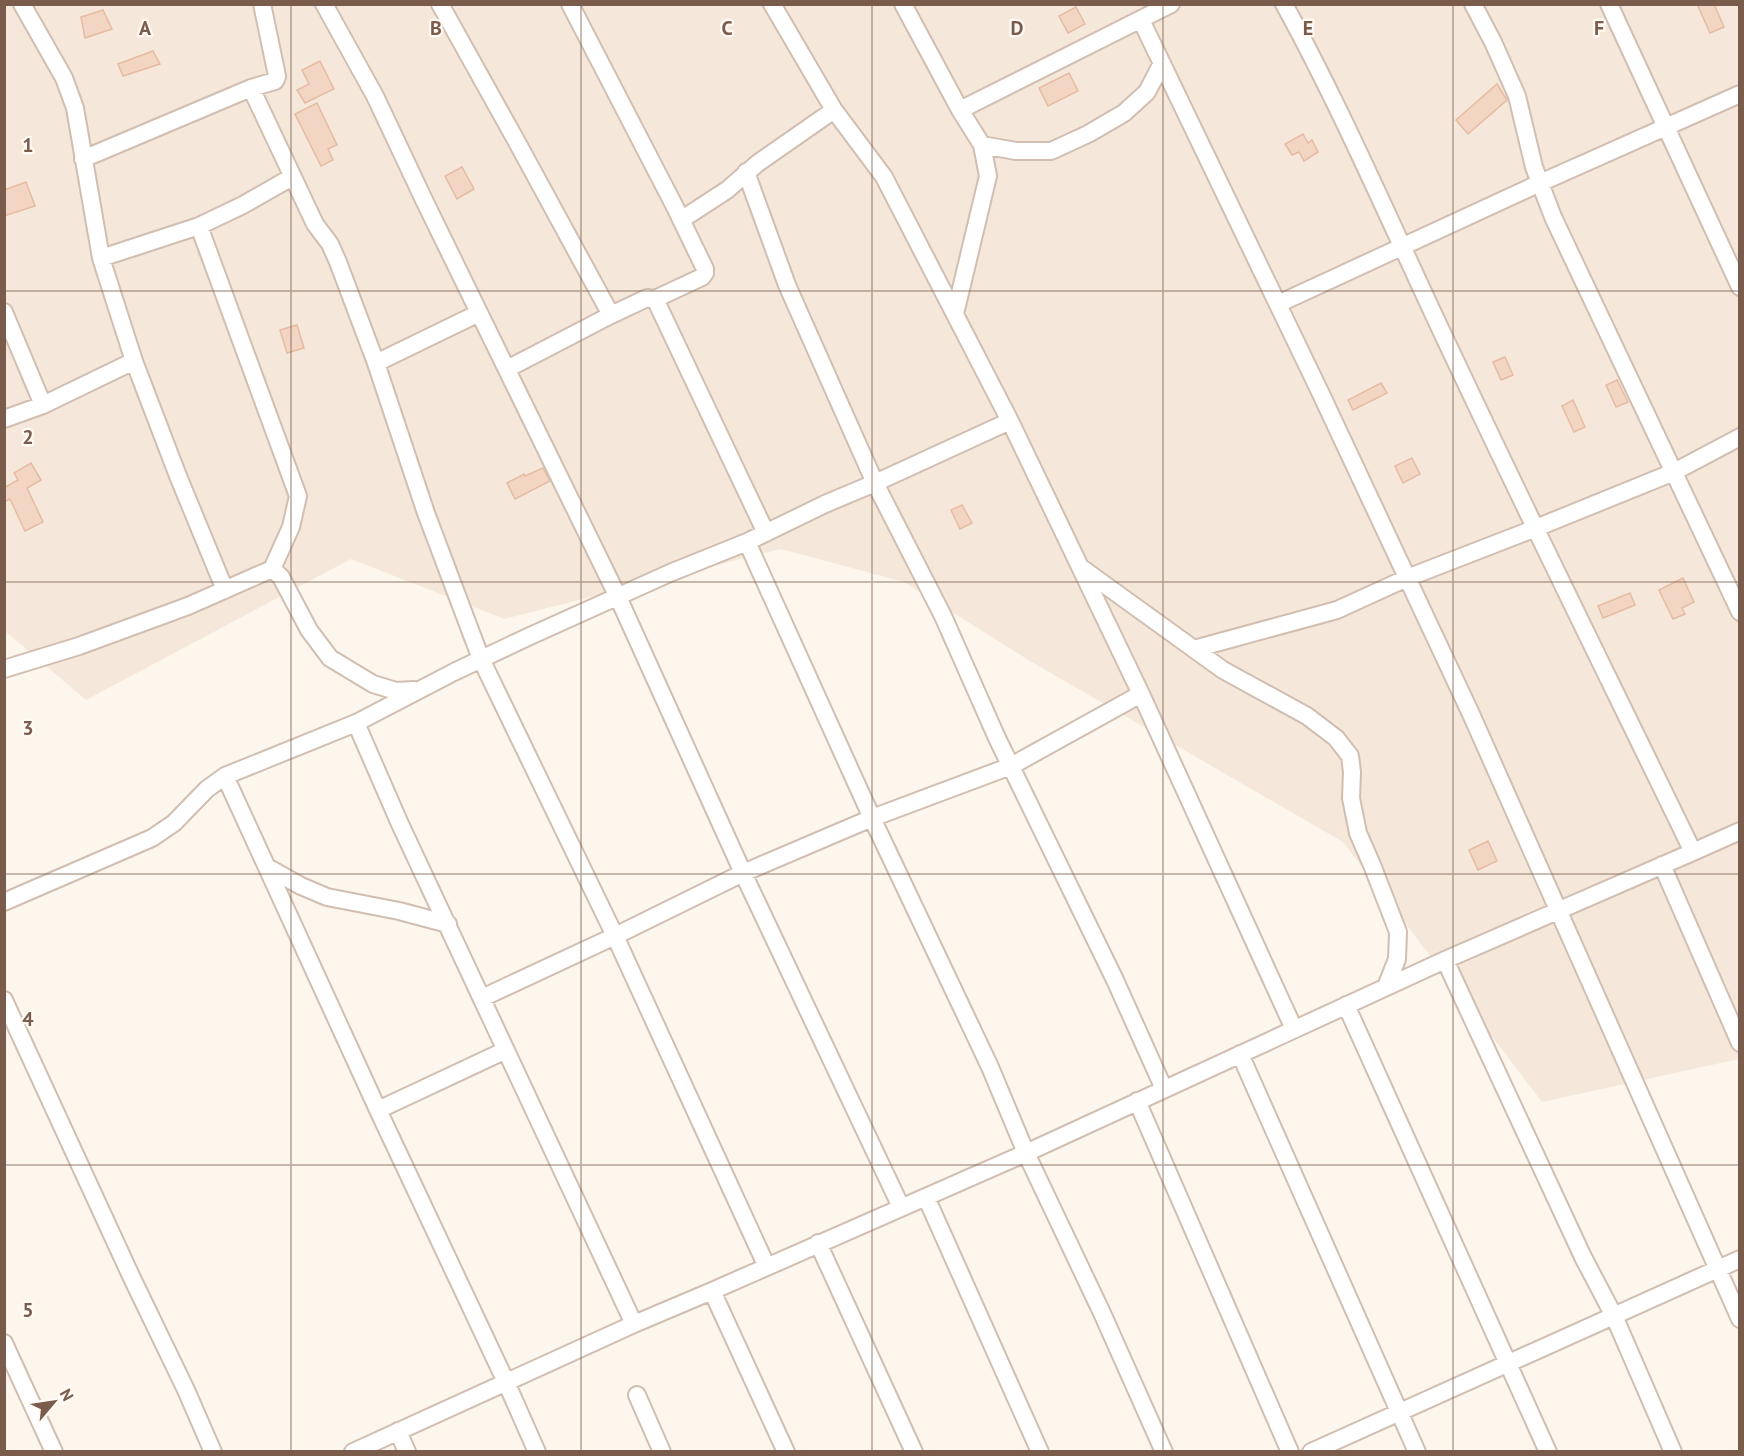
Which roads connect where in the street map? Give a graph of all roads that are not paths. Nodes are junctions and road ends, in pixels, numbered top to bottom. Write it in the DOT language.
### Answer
graph roads {
  1 [pos="22,4"];
  2 [pos="262,4"];
  3 [pos="324,4"];
  4 [pos="440,4"];
  5 [pos="570,4"];
  6 [pos="772,4"];
  7 [pos="903,4"];
  8 [pos="1171,4"];
  9 [pos="1284,4"];
  10 [pos="1473,4"];
  11 [pos="1609,4"];
  12 [pos="1141,20"];
  13 [pos="1162,63"];
  14 [pos="251,88"];
  15 [pos="1740,94"];
  16 [pos="834,110"];
  17 [pos="960,110"];
  18 [pos="1665,126"];
  19 [pos="982,145"];
  20 [pos="82,159"];
  21 [pos="746,172"];
  22 [pos="292,177"];
  23 [pos="1540,183"];
  24 [pos="681,219"];
  25 [pos="199,226"];
  26 [pos="1402,246"];
  27 [pos="101,258"];
  28 [pos="1740,287"];
  29 [pos="655,299"];
  30 [pos="1278,304"];
  31 [pos="4,312"];
  32 [pos="479,313"];
  33 [pos="955,314"];
  34 [pos="611,315"];
  35 [pos="134,361"];
  36 [pos="376,363"];
  37 [pos="507,369"];
  38 [pos="43,405"];
  39 [pos="4,419"];
  40 [pos="1010,421"];
  41 [pos="1740,437"];
  42 [pos="1674,472"];
  43 [pos="874,483"];
  44 [pos="1536,528"];
  45 [pos="766,533"];
  46 [pos="747,542"];
  47 [pos="1080,567"];
  48 [pos="272,569"];
  49 [pos="1407,578"];
  50 [pos="225,590"];
  51 [pos="618,597"];
  52 [pos="1740,612"];
  53 [pos="1194,649"];
  54 [pos="481,659"];
  55 [pos="4,669"];
  56 [pos="421,689"];
  57 [pos="1141,693"];
  58 [pos="356,723"];
  59 [pos="1011,765"];
  60 [pos="225,776"];
  61 [pos="872,818"];
  62 [pos="1740,831"];
  63 [pos="1693,852"];
  64 [pos="1662,865"];
  65 [pos="267,867"];
  66 [pos="743,873"];
  67 [pos="6,898"];
  68 [pos="1558,910"];
  69 [pos="448,924"];
  70 [pos="615,936"];
  71 [pos="1445,960"];
  72 [pos="1386,987"];
  73 [pos="482,998"];
  74 [pos="4,1000"];
  75 [pos="1347,1005"];
  76 [pos="1294,1029"];
  77 [pos="1740,1043"];
  78 [pos="506,1050"];
  79 [pos="1240,1054"];
  80 [pos="1164,1089"];
  81 [pos="1137,1101"];
  82 [pos="378,1110"];
  83 [pos="1026,1153"];
  84 [pos="926,1197"];
  85 [pos="902,1207"];
  86 [pos="818,1244"];
  87 [pos="1740,1259"];
  88 [pos="768,1267"];
  89 [pos="1717,1269"];
  90 [pos="712,1291"];
  91 [pos="1614,1316"];
  92 [pos="1740,1319"];
  93 [pos="634,1324"];
  94 [pos="4,1343"];
  95 [pos="1509,1363"];
  96 [pos="506,1382"];
  97 [pos="637,1395"];
  98 [pos="1399,1412"];
  99 [pos="398,1431"];
  100 [pos="54,1452"];
  101 [pos="213,1452"];
  102 [pos="353,1452"];
  103 [pos="407,1452"];
  104 [pos="537,1452"];
  105 [pos="662,1452"];
  106 [pos="786,1452"];
  107 [pos="914,1452"];
  108 [pos="1040,1452"];
  109 [pos="1164,1452"];
  110 [pos="1290,1452"];
  111 [pos="1311,1452"];
  112 [pos="1417,1452"];
  113 [pos="1548,1452"];
  114 [pos="1673,1452"];
  1 -- 20 [label="street"];
  2 -- 14 [label="street"];
  3 -- 32 [label="street"];
  4 -- 34 [label="street"];
  5 -- 24 [label="street"];
  6 -- 16 [label="street"];
  7 -- 17 [label="street"];
  8 -- 12 [label="street"];
  9 -- 26 [label="street"];
  10 -- 23 [label="street"];
  11 -- 18 [label="street"];
  12 -- 13 [label="street"];
  12 -- 17 [label="street"];
  13 -- 19 [label="street"];
  13 -- 30 [label="street"];
  14 -- 20 [label="street"];
  14 -- 22 [label="street"];
  15 -- 18 [label="street"];
  16 -- 21 [label="street"];
  16 -- 33 [label="street"];
  17 -- 19 [label="street"];
  18 -- 23 [label="street"];
  18 -- 28 [label="street"];
  19 -- 33 [label="street"];
  20 -- 27 [label="street"];
  21 -- 24 [label="street"];
  21 -- 43 [label="street"];
  22 -- 25 [label="street"];
  22 -- 36 [label="street"];
  23 -- 26 [label="street"];
  23 -- 42 [label="street"];
  24 -- 29 [label="street"];
  25 -- 27 [label="street"];
  25 -- 48 [label="street"];
  26 -- 30 [label="street"];
  26 -- 44 [label="street"];
  27 -- 35 [label="street"];
  29 -- 34 [label="street"];
  29 -- 45 [label="street"];
  30 -- 49 [label="street"];
  31 -- 38 [label="street"];
  32 -- 36 [label="street"];
  32 -- 37 [label="street"];
  33 -- 40 [label="street"];
  34 -- 37 [label="street"];
  35 -- 38 [label="street"];
  35 -- 50 [label="street"];
  36 -- 54 [label="street"];
  37 -- 51 [label="street"];
  38 -- 39 [label="street"];
  40 -- 43 [label="street"];
  40 -- 47 [label="street"];
  41 -- 42 [label="street"];
  42 -- 44 [label="street"];
  42 -- 52 [label="street"];
  43 -- 45 [label="street"];
  43 -- 59 [label="street"];
  44 -- 49 [label="street"];
  44 -- 63 [label="street"];
  45 -- 46 [label="street"];
  46 -- 51 [label="street"];
  46 -- 61 [label="street"];
  47 -- 53 [label="street"];
  47 -- 57 [label="street"];
  48 -- 50 [label="street"];
  48 -- 56 [label="street"];
  49 -- 53 [label="street"];
  49 -- 68 [label="street"];
  50 -- 55 [label="street"];
  51 -- 54 [label="street"];
  51 -- 66 [label="street"];
  53 -- 72 [label="street"];
  54 -- 56 [label="street"];
  54 -- 70 [label="street"];
  56 -- 58 [label="street"];
  57 -- 59 [label="street"];
  57 -- 76 [label="street"];
  58 -- 60 [label="street"];
  58 -- 69 [label="street"];
  59 -- 61 [label="street"];
  59 -- 80 [label="street"];
  60 -- 65 [label="street"];
  60 -- 67 [label="street"];
  61 -- 66 [label="street"];
  61 -- 83 [label="street"];
  62 -- 63 [label="street"];
  63 -- 64 [label="street"];
  64 -- 68 [label="street"];
  64 -- 77 [label="street"];
  65 -- 69 [label="street"];
  65 -- 82 [label="street"];
  66 -- 70 [label="street"];
  66 -- 85 [label="street"];
  68 -- 71 [label="street"];
  68 -- 89 [label="street"];
  69 -- 73 [label="street"];
  70 -- 73 [label="street"];
  70 -- 88 [label="street"];
  71 -- 72 [label="street"];
  71 -- 91 [label="street"];
  72 -- 75 [label="street"];
  73 -- 78 [label="street"];
  74 -- 101 [label="street"];
  75 -- 76 [label="street"];
  75 -- 95 [label="street"];
  76 -- 79 [label="street"];
  78 -- 82 [label="street"];
  78 -- 93 [label="street"];
  79 -- 80 [label="street"];
  79 -- 98 [label="street"];
  80 -- 81 [label="street"];
  81 -- 83 [label="street"];
  81 -- 110 [label="street"];
  82 -- 96 [label="street"];
  83 -- 84 [label="street"];
  83 -- 109 [label="street"];
  84 -- 85 [label="street"];
  84 -- 108 [label="street"];
  85 -- 86 [label="street"];
  86 -- 88 [label="street"];
  86 -- 107 [label="street"];
  87 -- 89 [label="street"];
  88 -- 90 [label="street"];
  89 -- 91 [label="street"];
  89 -- 92 [label="street"];
  90 -- 93 [label="street"];
  90 -- 106 [label="street"];
  91 -- 95 [label="street"];
  91 -- 114 [label="street"];
  93 -- 96 [label="street"];
  94 -- 100 [label="street"];
  95 -- 98 [label="street"];
  95 -- 113 [label="street"];
  96 -- 99 [label="street"];
  96 -- 104 [label="street"];
  97 -- 105 [label="street"];
  98 -- 111 [label="street"];
  98 -- 112 [label="street"];
  99 -- 102 [label="street"];
  99 -- 103 [label="street"];
}
